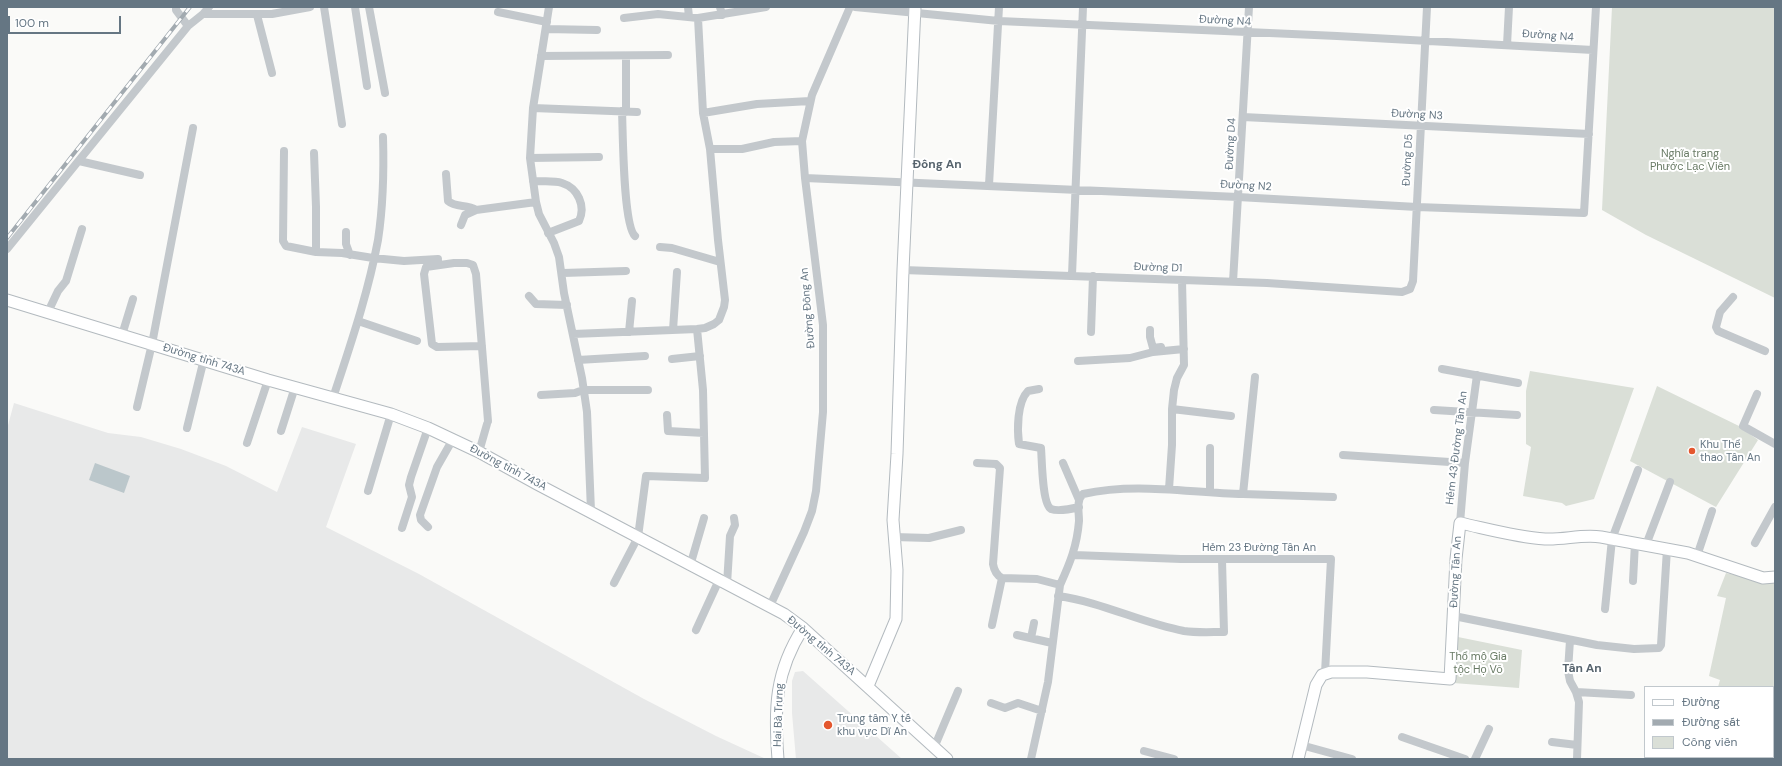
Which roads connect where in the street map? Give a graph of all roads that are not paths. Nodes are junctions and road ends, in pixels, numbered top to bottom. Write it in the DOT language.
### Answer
graph roads {
  1 [pos="176,7"];
  2 [pos="209,7"];
  3 [pos="310,7"];
  4 [pos="324,7"];
  5 [pos="355,7"];
  6 [pos="369,7"];
  7 [pos="549,7"];
  8 [pos="688,7"];
  9 [pos="766,7"];
  10 [pos="850,7"];
  11 [pos="855,7"];
  12 [pos="1000,7"];
  13 [pos="1083,7"];
  14 [pos="1249,7"];
  15 [pos="1427,7"];
  16 [pos="1509,7"];
  17 [pos="1596,7"];
  18 [pos="915,10"];
  19 [pos="721,11"];
  20 [pos="498,12"];
  21 [pos="203,14"];
  22 [pos="257,15"];
  23 [pos="689,17"];
  24 [pos="624,18"];
  25 [pos="698,18"];
  26 [pos="999,21"];
  27 [pos="546,25"];
  28 [pos="1082,25"];
  29 [pos="188,26"];
  30 [pos="597,30"];
  31 [pos="1248,33"];
  32 [pos="1425,40"];
  33 [pos="1507,44"];
  34 [pos="1593,50"];
  35 [pos="668,55"];
  36 [pos="541,56"];
  37 [pos="626,56"];
  38 [pos="272,73"];
  39 [pos="367,86"];
  40 [pos="385,93"];
  41 [pos="810,102"];
  42 [pos="533,108"];
  43 [pos="624,111"];
  44 [pos="637,112"];
  45 [pos="703,112"];
  46 [pos="1243,117"];
  47 [pos="342,124"];
  48 [pos="1421,126"];
  49 [pos="193,128"];
  50 [pos="1589,134"];
  51 [pos="383,137"];
  52 [pos="802,141"];
  53 [pos="710,149"];
  54 [pos="284,150"];
  55 [pos="314,153"];
  56 [pos="599,157"];
  57 [pos="530,158"];
  58 [pos="79,161"];
  59 [pos="446,174"];
  60 [pos="140,175"];
  61 [pos="805,178"];
  62 [pos="533,181"];
  63 [pos="907,183"];
  64 [pos="989,185"];
  65 [pos="1075,190"];
  66 [pos="1238,196"];
  67 [pos="536,202"];
  68 [pos="1417,207"];
  69 [pos="476,210"];
  70 [pos="461,225"];
  71 [pos="82,229"];
  72 [pos="346,232"];
  73 [pos="548,233"];
  74 [pos="635,236"];
  75 [pos="660,247"];
  76 [pos="7,249"];
  77 [pos="316,252"];
  78 [pos="350,255"];
  79 [pos="373,258"];
  80 [pos="438,259"];
  81 [pos="720,262"];
  82 [pos="903,270"];
  83 [pos="626,271"];
  84 [pos="676,272"];
  85 [pos="563,273"];
  86 [pos="1072,276"];
  87 [pos="1093,276"];
  88 [pos="1182,280"];
  89 [pos="1233,282"];
  90 [pos="1410,289"];
  91 [pos="529,296"];
  92 [pos="1733,297"];
  93 [pos="133,299"];
  94 [pos="7,300"];
  95 [pos="632,301"];
  96 [pos="567,305"];
  97 [pos="48,312"];
  98 [pos="358,321"];
  99 [pos="697,329"];
  100 [pos="673,330"];
  101 [pos="1150,330"];
  102 [pos="629,332"];
  103 [pos="1091,332"];
  104 [pos="573,334"];
  105 [pos="122,335"];
  106 [pos="417,341"];
  107 [pos="152,344"];
  108 [pos="482,346"];
  109 [pos="1184,347"];
  110 [pos="1765,351"];
  111 [pos="645,356"];
  112 [pos="700,356"];
  113 [pos="204,359"];
  114 [pos="672,359"];
  115 [pos="578,360"];
  116 [pos="1078,361"];
  117 [pos="1442,369"];
  118 [pos="1477,375"];
  119 [pos="1255,377"];
  120 [pos="268,380"];
  121 [pos="1518,383"];
  122 [pos="295,386"];
  123 [pos="1039,389"];
  124 [pos="583,390"];
  125 [pos="648,390"];
  126 [pos="1757,394"];
  127 [pos="541,395"];
  128 [pos="333,398"];
  129 [pos="137,407"];
  130 [pos="1172,409"];
  131 [pos="1434,410"];
  132 [pos="1472,412"];
  133 [pos="392,414"];
  134 [pos="666,415"];
  135 [pos="1517,415"];
  136 [pos="1231,416"];
  137 [pos="187,428"];
  138 [pos="428,428"];
  139 [pos="281,432"];
  140 [pos="704,433"];
  141 [pos="453,439"];
  142 [pos="247,443"];
  143 [pos="1775,444"];
  144 [pos="1210,448"];
  145 [pos="479,452"];
  146 [pos="1343,455"];
  147 [pos="977,463"];
  148 [pos="1063,463"];
  149 [pos="1465,464"];
  150 [pos="1638,470"];
  151 [pos="1670,482"];
  152 [pos="1168,488"];
  153 [pos="368,491"];
  154 [pos="1210,492"];
  155 [pos="1243,494"];
  156 [pos="1333,497"];
  157 [pos="1079,504"];
  158 [pos="1775,507"];
  159 [pos="1712,511"];
  160 [pos="591,512"];
  161 [pos="704,518"];
  162 [pos="734,518"];
  163 [pos="1460,523"];
  164 [pos="428,527"];
  165 [pos="402,528"];
  166 [pos="961,530"];
  167 [pos="638,537"];
  168 [pos="894,537"];
  169 [pos="1612,539"];
  170 [pos="1641,544"];
  171 [pos="1756,544"];
  172 [pos="1667,549"];
  173 [pos="1074,555"];
  174 [pos="1697,556"];
  175 [pos="1222,560"];
  176 [pos="690,566"];
  177 [pos="1775,577"];
  178 [pos="1002,578"];
  179 [pos="723,582"];
  180 [pos="1633,582"];
  181 [pos="614,583"];
  182 [pos="1060,585"];
  183 [pos="1058,596"];
  184 [pos="770,606"];
  185 [pos="1605,609"];
  186 [pos="1454,616"];
  187 [pos="1034,623"];
  188 [pos="992,625"];
  189 [pos="803,628"];
  190 [pos="696,630"];
  191 [pos="1017,635"];
  192 [pos="1031,638"];
  193 [pos="1570,640"];
  194 [pos="1052,642"];
  195 [pos="1325,673"];
  196 [pos="868,686"];
  197 [pos="958,691"];
  198 [pos="1576,692"];
  199 [pos="1631,695"];
  200 [pos="991,703"];
  201 [pos="1042,710"];
  202 [pos="1489,729"];
  203 [pos="1402,737"];
  204 [pos="1552,742"];
  205 [pos="1301,745"];
  206 [pos="1577,745"];
  207 [pos="934,748"];
  208 [pos="1144,750"];
  209 [pos="778,759"];
  210 [pos="947,759"];
  211 [pos="1031,759"];
  212 [pos="1174,759"];
  213 [pos="1298,759"];
  214 [pos="1352,759"];
  215 [pos="1465,759"];
  216 [pos="1475,759"];
  217 [pos="1577,759"];
  1 -- 29 [label="street"];
  2 -- 21 [label="street"];
  3 -- 22 [label="street"];
  4 -- 47 [label="street"];
  5 -- 39 [label="street"];
  6 -- 40 [label="street"];
  7 -- 27 [label="street"];
  8 -- 23 [label="street"];
  9 -- 19 [label="street"];
  10 -- 41 [label="street, Đường Đông An"];
  11 -- 18 [label="street, Đường N4"];
  12 -- 26 [label="street"];
  13 -- 28 [label="street"];
  14 -- 31 [label="street, Đường D4"];
  15 -- 32 [label="street, Đường D5"];
  16 -- 33 [label="street"];
  17 -- 34 [label="street"];
  18 -- 26 [label="street, Đường N4"];
  18 -- 63 [label="street"];
  19 -- 25 [label="street"];
  20 -- 27 [label="street"];
  21 -- 22 [label="street"];
  21 -- 29 [label="street"];
  22 -- 38 [label="street"];
  23 -- 24 [label="street"];
  23 -- 25 [label="street"];
  25 -- 45 [label="street"];
  26 -- 28 [label="street, Đường N4"];
  26 -- 64 [label="street"];
  27 -- 30 [label="street"];
  27 -- 36 [label="street"];
  28 -- 31 [label="street, Đường N4"];
  28 -- 65 [label="street"];
  29 -- 58 [label="street"];
  31 -- 32 [label="street, Đường N4"];
  31 -- 46 [label="street, Đường D4"];
  32 -- 33 [label="street, Đường N4"];
  32 -- 48 [label="street, Đường D5"];
  33 -- 34 [label="street, Đường N4"];
  34 -- 50 [label="street"];
  35 -- 37 [label="street"];
  36 -- 37 [label="street"];
  36 -- 42 [label="street"];
  37 -- 43 [label="street"];
  41 -- 45 [label="street"];
  41 -- 52 [label="street, Đường Đông An"];
  42 -- 43 [label="street"];
  42 -- 57 [label="street"];
  43 -- 44 [label="street"];
  43 -- 74 [label="street"];
  45 -- 53 [label="street"];
  46 -- 48 [label="street, Đường N3"];
  46 -- 66 [label="street, Đường D4"];
  48 -- 50 [label="street, Đường N3"];
  48 -- 68 [label="street, Đường D5"];
  49 -- 107 [label="street"];
  50 -- 68 [label="street, Đường N2"];
  51 -- 79 [label="street"];
  52 -- 53 [label="street"];
  52 -- 61 [label="street, Đường Đông An"];
  53 -- 81 [label="street"];
  54 -- 77 [label="street"];
  55 -- 77 [label="street"];
  56 -- 57 [label="street"];
  57 -- 62 [label="street"];
  58 -- 60 [label="street"];
  58 -- 76 [label="street"];
  59 -- 69 [label="street"];
  61 -- 63 [label="street, Đường N2"];
  61 -- 184 [label="street, Đường Đông An"];
  62 -- 67 [label="street"];
  62 -- 73 [label="street"];
  63 -- 64 [label="street, Đường N2"];
  63 -- 82 [label="street"];
  64 -- 65 [label="street, Đường N2"];
  65 -- 66 [label="street, Đường N2"];
  65 -- 86 [label="street"];
  66 -- 68 [label="street, Đường N2"];
  66 -- 89 [label="street, Đường D4"];
  67 -- 69 [label="street"];
  67 -- 73 [label="street"];
  68 -- 90 [label="street, Đường D5"];
  69 -- 70 [label="street"];
  71 -- 97 [label="street"];
  72 -- 78 [label="street"];
  73 -- 85 [label="street"];
  75 -- 81 [label="street"];
  77 -- 78 [label="street"];
  78 -- 79 [label="street"];
  79 -- 80 [label="street"];
  79 -- 98 [label="street"];
  81 -- 99 [label="street"];
  82 -- 86 [label="street, Đường D1"];
  82 -- 168 [label="street"];
  83 -- 85 [label="street"];
  84 -- 100 [label="street"];
  85 -- 96 [label="street"];
  86 -- 87 [label="street, Đường D1"];
  87 -- 88 [label="street, Đường D1"];
  87 -- 103 [label="street"];
  88 -- 89 [label="street, Đường D1"];
  88 -- 109 [label="street"];
  89 -- 90 [label="street, Đường D1"];
  91 -- 96 [label="street"];
  92 -- 110 [label="street"];
  93 -- 105 [label="street"];
  94 -- 97 [label="street, Đường tỉnh 743A"];
  95 -- 102 [label="street"];
  96 -- 104 [label="street"];
  97 -- 105 [label="street, Đường tỉnh 743A"];
  98 -- 106 [label="street"];
  98 -- 128 [label="street"];
  99 -- 100 [label="street"];
  99 -- 112 [label="street"];
  100 -- 102 [label="street"];
  101 -- 109 [label="street"];
  102 -- 104 [label="street"];
  104 -- 115 [label="street"];
  105 -- 107 [label="street, Đường tỉnh 743A"];
  107 -- 113 [label="street, Đường tỉnh 743A"];
  107 -- 129 [label="street"];
  108 -- 108 [label="street"];
  108 -- 145 [label="street"];
  109 -- 116 [label="street"];
  109 -- 130 [label="street"];
  111 -- 115 [label="street"];
  112 -- 114 [label="street"];
  112 -- 140 [label="street"];
  113 -- 120 [label="street, Đường tỉnh 743A"];
  113 -- 137 [label="street"];
  115 -- 124 [label="street"];
  117 -- 118 [label="street"];
  118 -- 121 [label="street"];
  118 -- 132 [label="street, Hẻm 43 Đường Tân An"];
  119 -- 155 [label="street"];
  120 -- 122 [label="street, Đường tỉnh 743A"];
  120 -- 142 [label="street"];
  122 -- 128 [label="street, Đường tỉnh 743A"];
  122 -- 139 [label="street"];
  123 -- 157 [label="street"];
  124 -- 125 [label="street"];
  124 -- 127 [label="street"];
  124 -- 160 [label="street"];
  126 -- 143 [label="street"];
  128 -- 133 [label="street, Đường tỉnh 743A"];
  130 -- 136 [label="street"];
  130 -- 152 [label="street"];
  131 -- 132 [label="street"];
  132 -- 135 [label="street"];
  132 -- 149 [label="street, Hẻm 43 Đường Tân An"];
  133 -- 138 [label="street, Đường tỉnh 743A"];
  133 -- 153 [label="street"];
  134 -- 140 [label="street"];
  138 -- 141 [label="street, Đường tỉnh 743A"];
  138 -- 165 [label="street"];
  140 -- 167 [label="street"];
  141 -- 145 [label="street, Đường tỉnh 743A"];
  141 -- 164 [label="street"];
  144 -- 154 [label="street"];
  145 -- 160 [label="street, Đường tỉnh 743A"];
  146 -- 149 [label="street"];
  147 -- 178 [label="street"];
  148 -- 157 [label="street"];
  149 -- 163 [label="street, Hẻm 43 Đường Tân An"];
  150 -- 169 [label="street"];
  151 -- 170 [label="street"];
  152 -- 154 [label="street"];
  152 -- 157 [label="street"];
  154 -- 155 [label="street"];
  155 -- 156 [label="street"];
  157 -- 173 [label="street"];
  158 -- 171 [label="street"];
  159 -- 174 [label="street"];
  160 -- 167 [label="street, Đường tỉnh 743A"];
  161 -- 176 [label="street"];
  162 -- 179 [label="street"];
  163 -- 169 [label="street, Đường Tân An"];
  163 -- 186 [label="street, Đường Tân An"];
  166 -- 168 [label="street"];
  167 -- 176 [label="street, Đường tỉnh 743A"];
  167 -- 181 [label="street"];
  168 -- 196 [label="street"];
  169 -- 170 [label="street, Đường Tân An"];
  169 -- 185 [label="street"];
  170 -- 172 [label="street, Đường Tân An"];
  170 -- 180 [label="street"];
  172 -- 174 [label="street, Đường Tân An"];
  172 -- 193 [label="street"];
  173 -- 175 [label="street, Hẻm 23 Đường Tân An"];
  173 -- 182 [label="street"];
  174 -- 177 [label="street, Đường Tân An"];
  175 -- 183 [label="street"];
  175 -- 195 [label="street, Hẻm 23 Đường Tân An"];
  176 -- 179 [label="street, Đường tỉnh 743A"];
  178 -- 182 [label="street"];
  178 -- 188 [label="street"];
  179 -- 184 [label="street, Đường tỉnh 743A"];
  179 -- 190 [label="street"];
  182 -- 183 [label="street"];
  183 -- 194 [label="street"];
  184 -- 189 [label="street, Đường tỉnh 743A"];
  186 -- 193 [label="street"];
  186 -- 195 [label="street, Đường Tân An"];
  187 -- 192 [label="street"];
  189 -- 196 [label="street, Đường tỉnh 743A"];
  189 -- 209 [label="street, Hai Bà Trưng"];
  191 -- 192 [label="street"];
  192 -- 194 [label="street"];
  193 -- 198 [label="street"];
  194 -- 201 [label="street"];
  195 -- 205 [label="street"];
  196 -- 207 [label="street, Đường tỉnh 743A"];
  197 -- 207 [label="street"];
  198 -- 199 [label="street"];
  198 -- 206 [label="street"];
  200 -- 201 [label="street"];
  201 -- 211 [label="street"];
  202 -- 216 [label="street"];
  203 -- 215 [label="street"];
  204 -- 206 [label="street"];
  205 -- 213 [label="street"];
  205 -- 214 [label="street"];
  206 -- 217 [label="street"];
  207 -- 210 [label="street, Đường tỉnh 743A"];
  208 -- 212 [label="street"];
}
